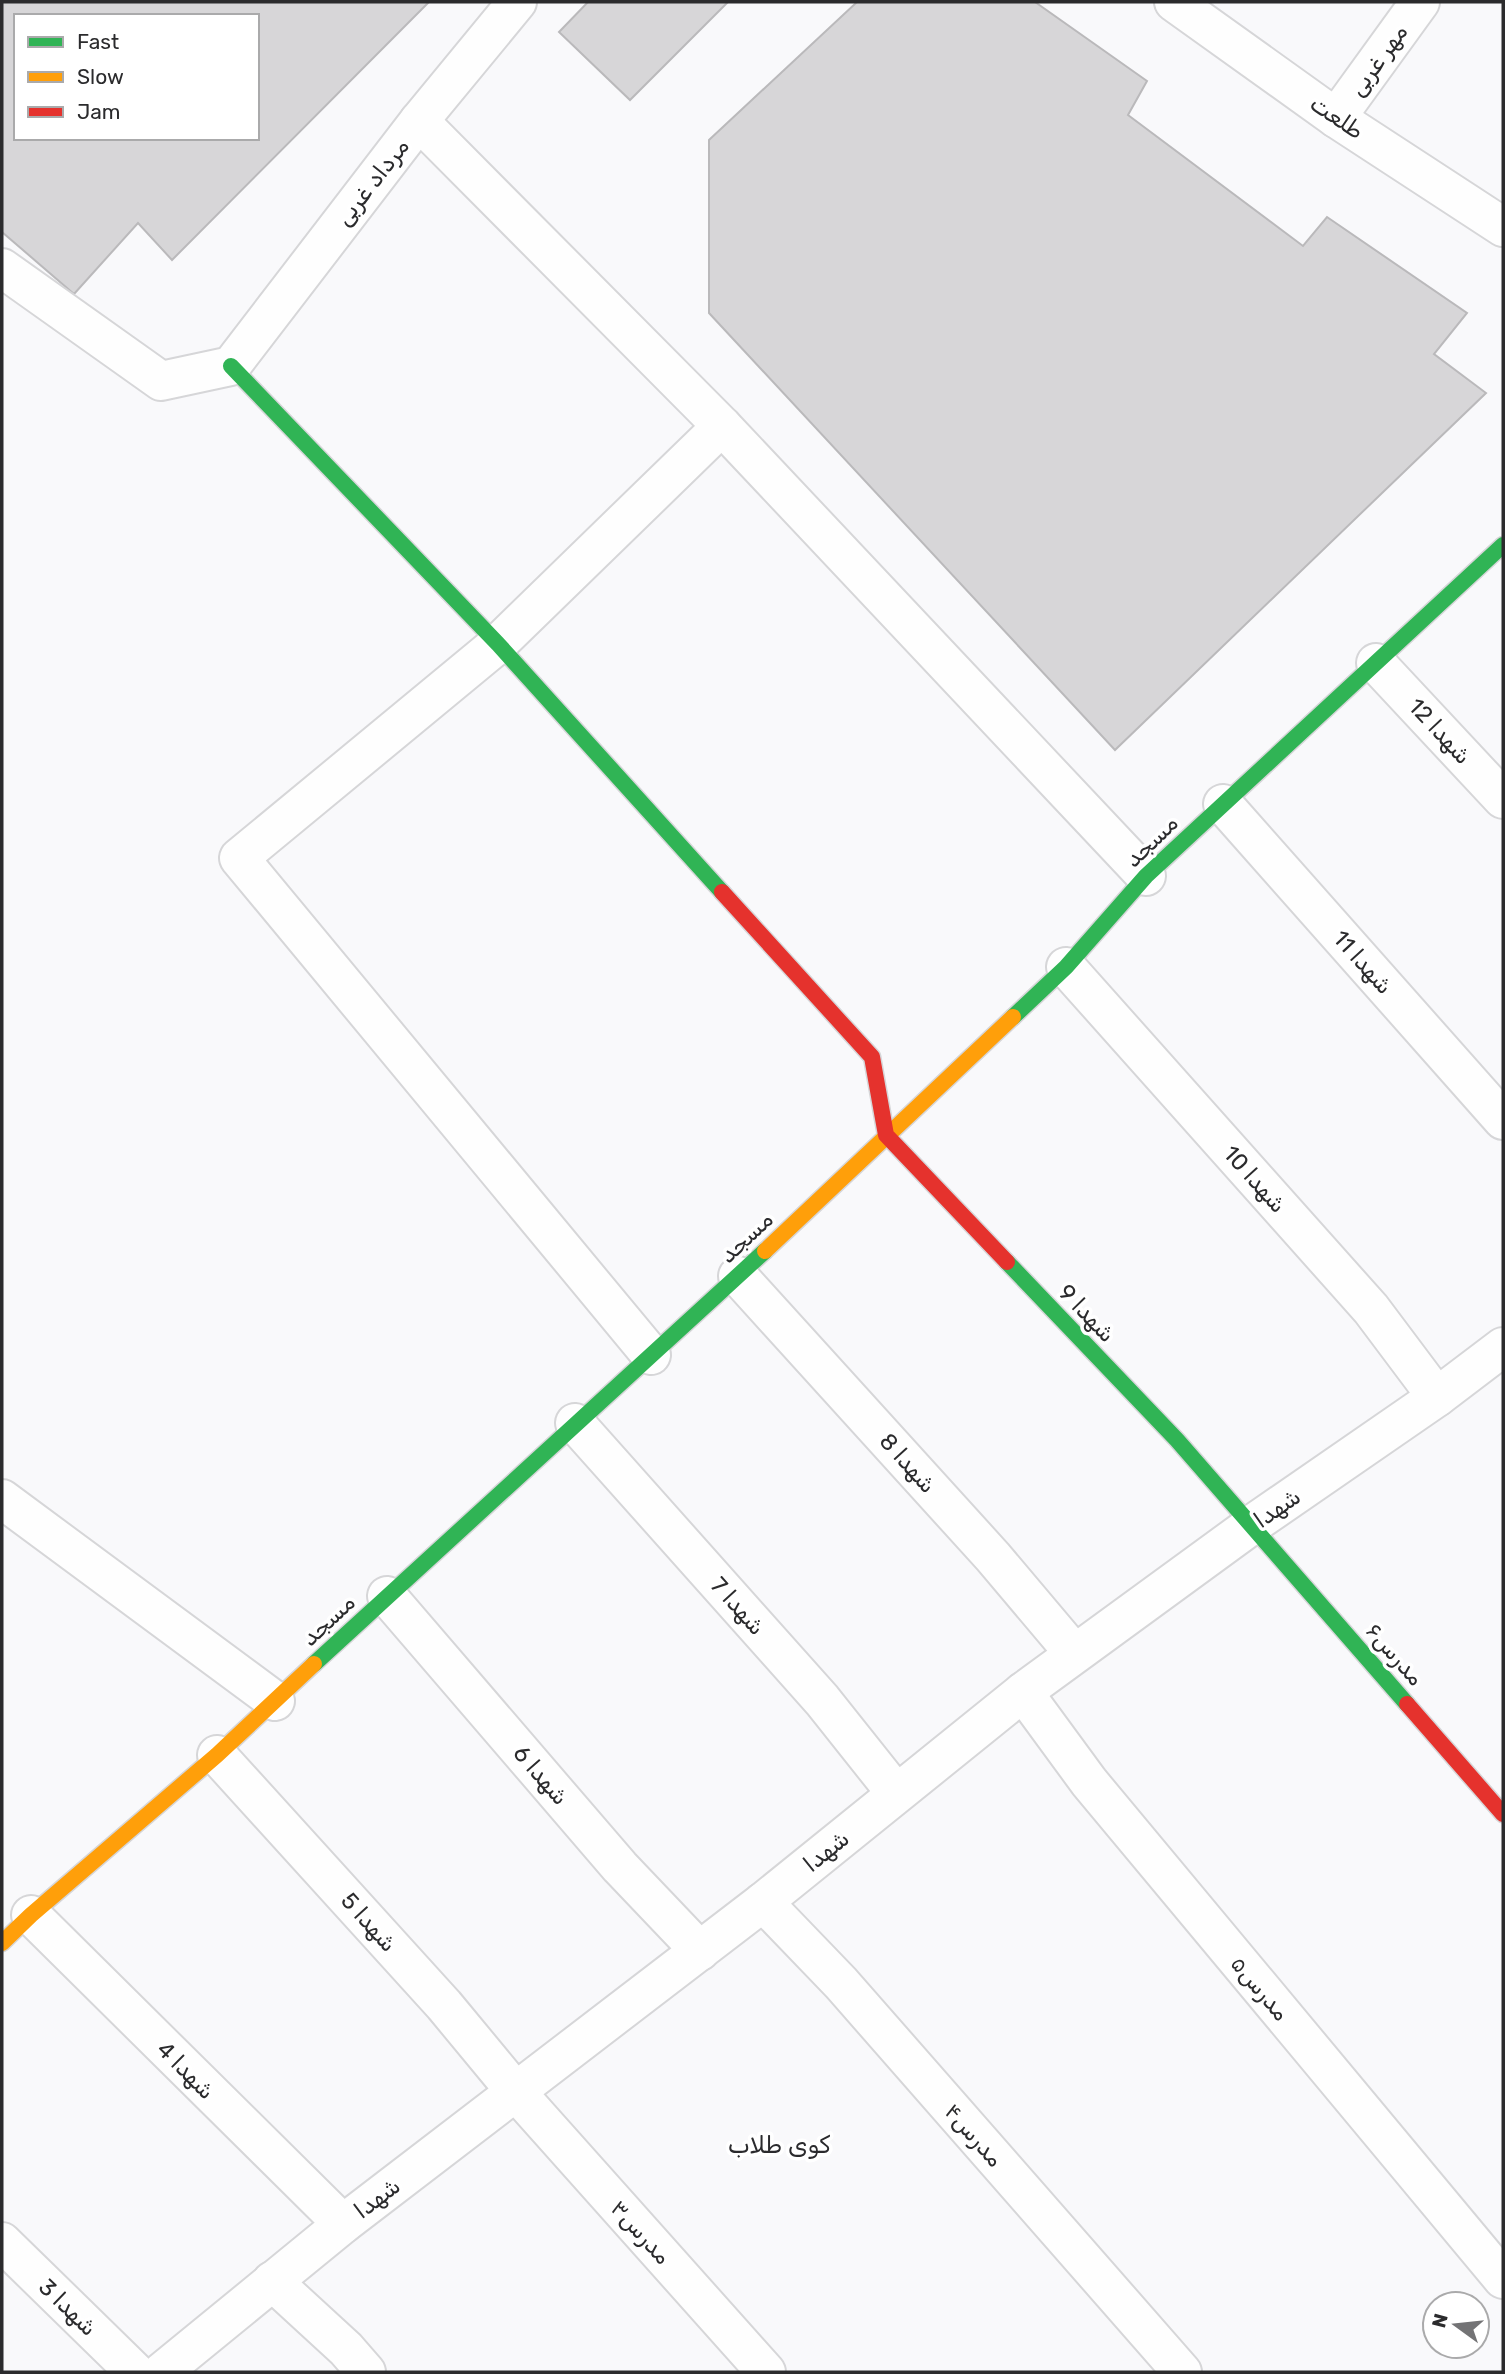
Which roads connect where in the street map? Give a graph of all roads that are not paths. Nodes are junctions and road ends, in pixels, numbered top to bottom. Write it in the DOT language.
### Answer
graph roads {
  1 [pos="517,2"];
  2 [pos="1174,2"];
  3 [pos="1420,2"];
  4 [pos="1336,118"];
  5 [pos="419,121"];
  6 [pos="1503,227"];
  7 [pos="2,268"];
  8 [pos="231,366"];
  9 [pos="722,426"];
  10 [pos="1503,545"];
  11 [pos="498,644"];
  12 [pos="1376,663"];
  13 [pos="1503,799"];
  14 [pos="1223,804"];
  15 [pos="1146,876"];
  16 [pos="1066,967"];
  17 [pos="1503,1120"];
  18 [pos="886,1135"];
  19 [pos="738,1276"];
  20 [pos="1503,1347"];
  21 [pos="652,1354"];
  22 [pos="1437,1397"];
  23 [pos="575,1423"];
  24 [pos="2,1499"];
  25 [pos="1253,1524"];
  26 [pos="387,1596"];
  27 [pos="1074,1653"];
  28 [pos="1023,1692"];
  29 [pos="275,1701"];
  30 [pos="217,1755"];
  31 [pos="896,1793"];
  32 [pos="1503,1814"];
  33 [pos="763,1902"];
  34 [pos="31,1915"];
  35 [pos="2,1943"];
  36 [pos="700,1951"];
  37 [pos="516,2092"];
  38 [pos="343,2224"];
  39 [pos="2,2242"];
  40 [pos="1503,2279"];
  41 [pos="272,2281"];
  42 [pos="135,2372"];
  43 [pos="162,2372"];
  44 [pos="366,2372"];
  45 [pos="766,2372"];
  46 [pos="1182,2372"];
  1 -- 5 [label="street, مرداد غربی"];
  2 -- 4 [label="street, طلعت"];
  3 -- 4 [label="street, مهر غربی"];
  4 -- 6 [label="street, طلعت"];
  5 -- 8 [label="street, مرداد غربی"];
  5 -- 9 [label="street"];
  7 -- 8 [label="street"];
  8 -- 11 [label="street"];
  9 -- 11 [label="street"];
  9 -- 15 [label="street"];
  10 -- 12 [label="street, مسجد"];
  11 -- 18 [label="street"];
  11 -- 21 [label="street"];
  12 -- 13 [label="street, شهدا 12"];
  12 -- 14 [label="street, مسجد"];
  14 -- 15 [label="street, مسجد"];
  14 -- 17 [label="street, شهدا 11"];
  15 -- 16 [label="street, مسجد"];
  16 -- 18 [label="street, مسجد"];
  16 -- 22 [label="street, شهدا 10"];
  18 -- 19 [label="street, مسجد"];
  18 -- 25 [label="street, شهدا 9"];
  19 -- 21 [label="street, مسجد"];
  19 -- 27 [label="street, شهدا 8"];
  20 -- 22 [label="street, شهدا"];
  21 -- 23 [label="street, مسجد"];
  22 -- 25 [label="street, شهدا"];
  23 -- 26 [label="street, مسجد"];
  23 -- 31 [label="street, شهدا 7"];
  24 -- 29 [label="street"];
  25 -- 27 [label="street, شهدا"];
  25 -- 32 [label="street, مدرس۶"];
  26 -- 29 [label="street, مسجد"];
  26 -- 36 [label="street, شهدا 6"];
  27 -- 28 [label="street, شهدا"];
  28 -- 31 [label="street, شهدا"];
  28 -- 40 [label="street, مدرس۵"];
  29 -- 30 [label="street, مسجد"];
  30 -- 34 [label="street, مسجد"];
  30 -- 37 [label="street, شهدا 5"];
  31 -- 33 [label="street, شهدا"];
  33 -- 36 [label="street, شهدا"];
  33 -- 46 [label="street, مدرس۴"];
  34 -- 35 [label="street, مسجد"];
  34 -- 38 [label="street, شهدا 4"];
  36 -- 37 [label="street, شهدا"];
  37 -- 38 [label="street, شهدا"];
  37 -- 45 [label="street, مدرس۳"];
  38 -- 41 [label="street, شهدا"];
  39 -- 42 [label="street, شهدا 3"];
  41 -- 43 [label="street, شهدا"];
  41 -- 44 [label="street"];
}
